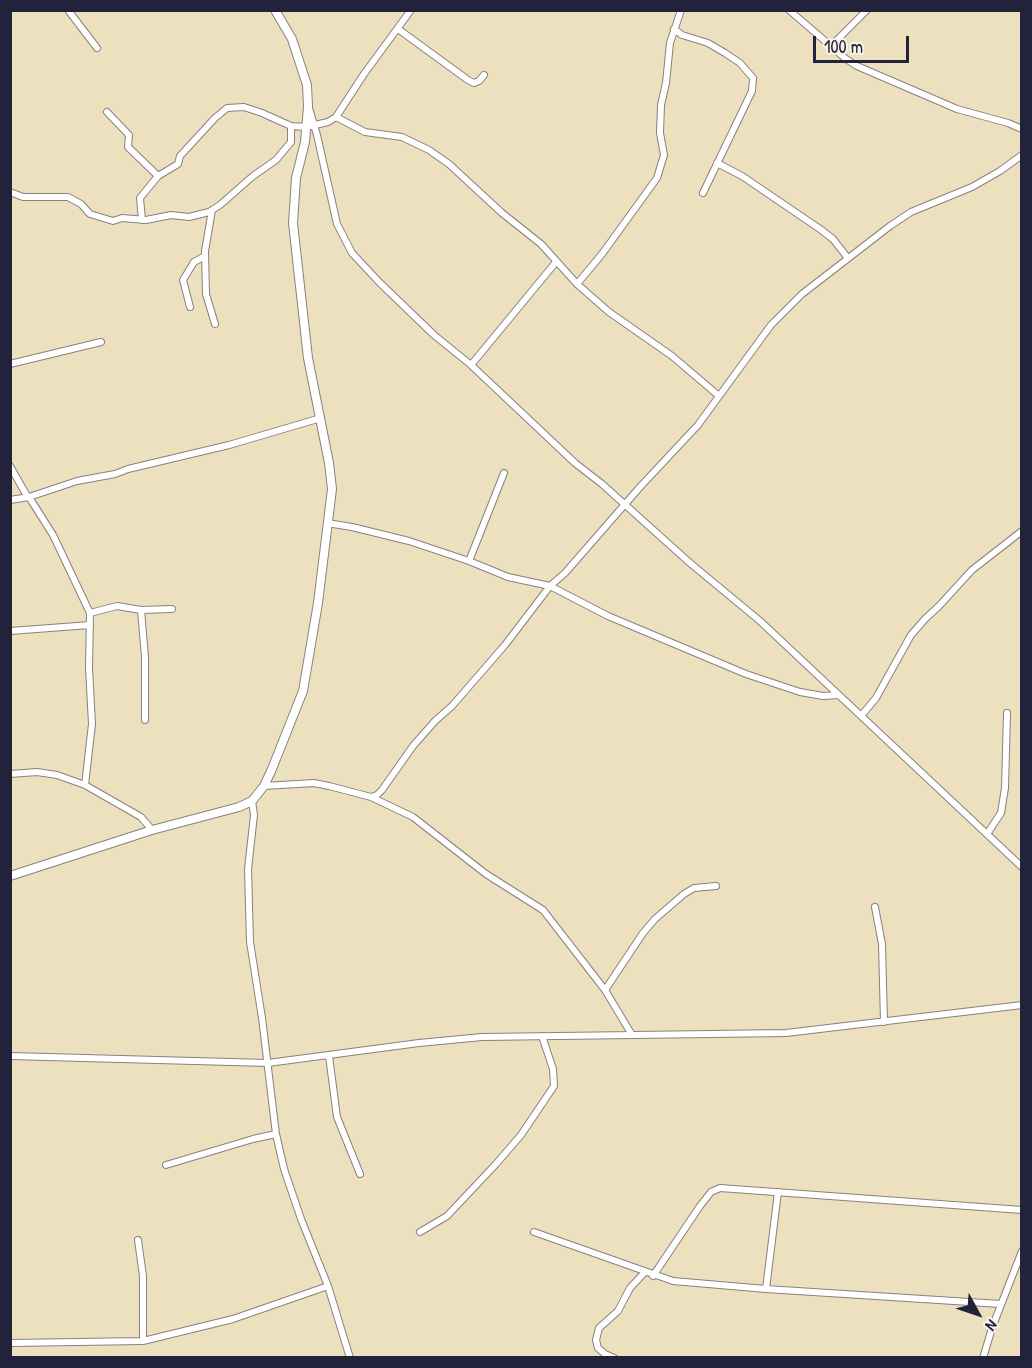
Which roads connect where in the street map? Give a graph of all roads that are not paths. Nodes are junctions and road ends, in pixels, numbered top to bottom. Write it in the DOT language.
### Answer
graph roads {
  1 [pos="68,10"];
  2 [pos="275,10"];
  3 [pos="411,10"];
  4 [pos="681,10"];
  5 [pos="789,10"];
  6 [pos="867,10"];
  7 [pos="398,29"];
  8 [pos="674,29"];
  9 [pos="831,46"];
  10 [pos="97,48"];
  11 [pos="484,75"];
  12 [pos="107,112"];
  13 [pos="336,117"];
  14 [pos="291,126"];
  15 [pos="310,126"];
  16 [pos="1022,129"];
  17 [pos="1022,155"];
  18 [pos="717,163"];
  19 [pos="158,177"];
  20 [pos="10,192"];
  21 [pos="703,193"];
  22 [pos="212,210"];
  23 [pos="142,220"];
  24 [pos="205,256"];
  25 [pos="848,257"];
  26 [pos="556,262"];
  27 [pos="577,284"];
  28 [pos="190,307"];
  29 [pos="215,324"];
  30 [pos="101,342"];
  31 [pos="10,364"];
  32 [pos="471,365"];
  33 [pos="719,396"];
  34 [pos="321,418"];
  35 [pos="10,466"];
  36 [pos="504,473"];
  37 [pos="28,497"];
  38 [pos="10,500"];
  39 [pos="625,505"];
  40 [pos="327,523"];
  41 [pos="1022,531"];
  42 [pos="469,561"];
  43 [pos="550,586"];
  44 [pos="172,609"];
  45 [pos="141,610"];
  46 [pos="90,613"];
  47 [pos="90,625"];
  48 [pos="10,631"];
  49 [pos="838,695"];
  50 [pos="1006,713"];
  51 [pos="861,716"];
  52 [pos="145,720"];
  53 [pos="10,774"];
  54 [pos="84,785"];
  55 [pos="264,786"];
  56 [pos="372,797"];
  57 [pos="252,801"];
  58 [pos="152,830"];
  59 [pos="987,834"];
  60 [pos="1022,867"];
  61 [pos="10,876"];
  62 [pos="716,886"];
  63 [pos="875,907"];
  64 [pos="605,990"];
  65 [pos="1022,1005"];
  66 [pos="885,1022"];
  67 [pos="632,1035"];
  68 [pos="542,1036"];
  69 [pos="10,1056"];
  70 [pos="329,1056"];
  71 [pos="268,1063"];
  72 [pos="276,1134"];
  73 [pos="166,1165"];
  74 [pos="360,1174"];
  75 [pos="778,1192"];
  76 [pos="1022,1210"];
  77 [pos="420,1232"];
  78 [pos="534,1232"];
  79 [pos="138,1240"];
  80 [pos="1022,1251"];
  81 [pos="645,1272"];
  82 [pos="654,1276"];
  83 [pos="328,1286"];
  84 [pos="766,1289"];
  85 [pos="1001,1304"];
  86 [pos="143,1341"];
  87 [pos="10,1343"];
  88 [pos="350,1358"];
  89 [pos="614,1358"];
  90 [pos="983,1358"];
  1 -- 10 [label="street"];
  2 -- 15 [label="street"];
  3 -- 7 [label="street"];
  4 -- 8 [label="street"];
  5 -- 9 [label="street"];
  6 -- 9 [label="street"];
  7 -- 11 [label="street"];
  7 -- 13 [label="street"];
  8 -- 18 [label="street"];
  8 -- 27 [label="street"];
  9 -- 16 [label="street"];
  12 -- 19 [label="street"];
  13 -- 15 [label="street"];
  13 -- 26 [label="street"];
  14 -- 15 [label="street"];
  14 -- 19 [label="street"];
  14 -- 22 [label="street"];
  15 -- 32 [label="street"];
  15 -- 34 [label="street"];
  17 -- 25 [label="street"];
  18 -- 21 [label="street"];
  18 -- 25 [label="street"];
  19 -- 23 [label="street"];
  20 -- 23 [label="street"];
  22 -- 23 [label="street"];
  22 -- 24 [label="street"];
  24 -- 28 [label="street"];
  24 -- 29 [label="street"];
  25 -- 33 [label="street"];
  26 -- 27 [label="street"];
  26 -- 32 [label="street"];
  27 -- 33 [label="street"];
  30 -- 31 [label="street"];
  32 -- 39 [label="street"];
  33 -- 39 [label="street"];
  34 -- 37 [label="street"];
  34 -- 40 [label="street"];
  35 -- 37 [label="street"];
  36 -- 42 [label="street"];
  37 -- 38 [label="street"];
  37 -- 46 [label="street"];
  39 -- 43 [label="street"];
  39 -- 49 [label="street"];
  40 -- 42 [label="street"];
  40 -- 55 [label="street"];
  41 -- 51 [label="street"];
  42 -- 43 [label="street"];
  43 -- 49 [label="street"];
  43 -- 56 [label="street"];
  44 -- 45 [label="street"];
  45 -- 46 [label="street"];
  45 -- 52 [label="street"];
  46 -- 47 [label="street"];
  47 -- 48 [label="street"];
  47 -- 54 [label="street"];
  49 -- 51 [label="street"];
  50 -- 59 [label="street"];
  51 -- 59 [label="street"];
  53 -- 54 [label="street"];
  54 -- 58 [label="street"];
  55 -- 56 [label="street"];
  55 -- 57 [label="street"];
  56 -- 64 [label="street"];
  57 -- 58 [label="street"];
  57 -- 71 [label="street"];
  58 -- 61 [label="street"];
  59 -- 60 [label="street"];
  62 -- 64 [label="street"];
  63 -- 66 [label="street"];
  64 -- 67 [label="street"];
  65 -- 66 [label="street"];
  66 -- 67 [label="street"];
  67 -- 68 [label="street"];
  68 -- 70 [label="street"];
  68 -- 77 [label="street"];
  69 -- 71 [label="street"];
  70 -- 71 [label="street"];
  70 -- 74 [label="street"];
  71 -- 72 [label="street"];
  72 -- 73 [label="street"];
  72 -- 83 [label="street"];
  75 -- 76 [label="street"];
  75 -- 82 [label="street"];
  75 -- 84 [label="street"];
  78 -- 81 [label="street"];
  79 -- 86 [label="street"];
  80 -- 85 [label="street"];
  81 -- 82 [label="street"];
  81 -- 89 [label="street"];
  82 -- 84 [label="street"];
  83 -- 86 [label="street"];
  83 -- 88 [label="street"];
  84 -- 85 [label="street"];
  85 -- 90 [label="street"];
  86 -- 87 [label="street"];
}
